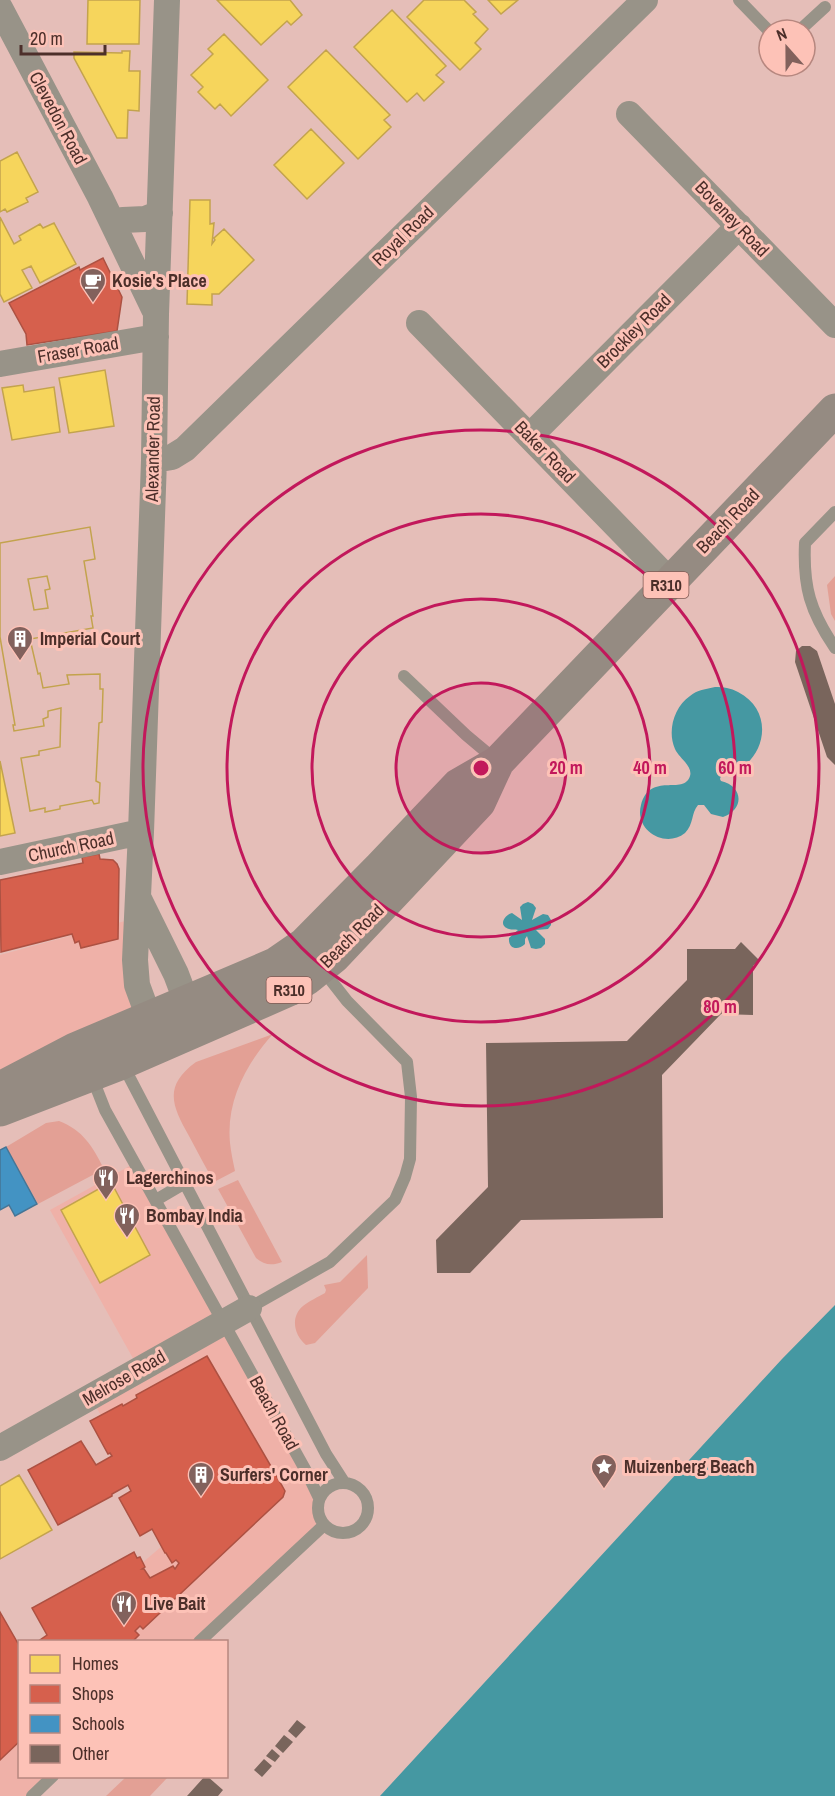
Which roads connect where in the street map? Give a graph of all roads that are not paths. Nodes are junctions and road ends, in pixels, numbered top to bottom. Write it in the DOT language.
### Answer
graph roads {
  1 [pos="167,0"];
  2 [pos="645,0"];
  3 [pos="739,0"];
  4 [pos="825,7"];
  5 [pos="0,8"];
  6 [pos="813,18"];
  7 [pos="757,19"];
  8 [pos="629,114"];
  9 [pos="100,197"];
  10 [pos="160,213"];
  11 [pos="123,220"];
  12 [pos="739,226"];
  13 [pos="158,264"];
  14 [pos="419,322"];
  15 [pos="156,325"];
  16 [pos="835,325"];
  17 [pos="0,364"];
  18 [pos="835,410"];
  19 [pos="530,436"];
  20 [pos="154,460"];
  21 [pos="835,512"];
  22 [pos="670,581"];
  23 [pos="835,648"];
  24 [pos="404,676"];
  25 [pos="498,762"];
  26 [pos="141,832"];
  27 [pos="0,862"];
  28 [pos="139,899"];
  29 [pos="313,956"];
  30 [pos="192,1015"];
  31 [pos="155,1032"];
  32 [pos="101,1055"];
  33 [pos="0,1088"];
  34 [pos="0,1110"];
  35 [pos="185,1184"];
  36 [pos="156,1200"];
  37 [pos="249,1308"];
  38 [pos="224,1322"];
  39 [pos="0,1448"];
  40 [pos="344,1482"];
  41 [pos="319,1498"];
  42 [pos="324,1525"];
  43 [pos="200,1640"];
  44 [pos="51,1778"];
  45 [pos="32,1796"];
  1 -- 10 [label="street, Alexander Road"];
  2 -- 20 [label="street, Royal Road"];
  3 -- 7 [label="lane"];
  4 -- 6 [label="lane"];
  5 -- 9 [label="street, Clevedon Road"];
  8 -- 12 [label="street, Boveney Road"];
  9 -- 11 [label="street, Clevedon Road"];
  9 -- 15 [label="street, Clevedon Road"];
  10 -- 11 [label="street"];
  10 -- 13 [label="street, Alexander Road"];
  11 -- 13 [label="street, Clevedon Road"];
  12 -- 16 [label="street, Boveney Road"];
  12 -- 19 [label="street, Brockley Road"];
  13 -- 15 [label="street, Alexander Road"];
  14 -- 19 [label="street, Baker Road"];
  15 -- 17 [label="street, Fraser Road"];
  15 -- 20 [label="street, Alexander Road"];
  18 -- 22 [label="main road, Beach Road / R310"];
  19 -- 22 [label="street, Baker Road"];
  20 -- 26 [label="street, Alexander Road"];
  21 -- 23 [label="lane"];
  22 -- 25 [label="main road, Beach Road / R310"];
  24 -- 25 [label="lane"];
  25 -- 29 [label="main road, Beach Road / R310"];
  26 -- 27 [label="street, Church Road"];
  26 -- 28 [label="street, Alexander Road"];
  28 -- 30 [label="street, Alexander Road"];
  28 -- 31 [label="street, Alexander Road"];
  29 -- 30 [label="main road, Beach Road / R310"];
  29 -- 37 [label="lane"];
  30 -- 31 [label="main road, Beach Road / R310"];
  31 -- 32 [label="main road, Beach Road / R310"];
  32 -- 33 [label="main road, Beach Road / R310"];
  32 -- 34 [label="main road, Beach Road / R310"];
  32 -- 35 [label="lane, Beach Road"];
  32 -- 36 [label="lane, Beach Road"];
  35 -- 36 [label="lane"];
  35 -- 37 [label="lane, Beach Road"];
  36 -- 38 [label="lane, Beach Road"];
  37 -- 38 [label="street, Melrose Road"];
  37 -- 40 [label="lane, Beach Road"];
  38 -- 39 [label="street, Melrose Road"];
  38 -- 41 [label="lane, Beach Road"];
  40 -- 41 [label="lane"];
  40 -- 42 [label="lane"];
  41 -- 42 [label="lane"];
  42 -- 43 [label="lane"];
  44 -- 45 [label="lane"];
}
